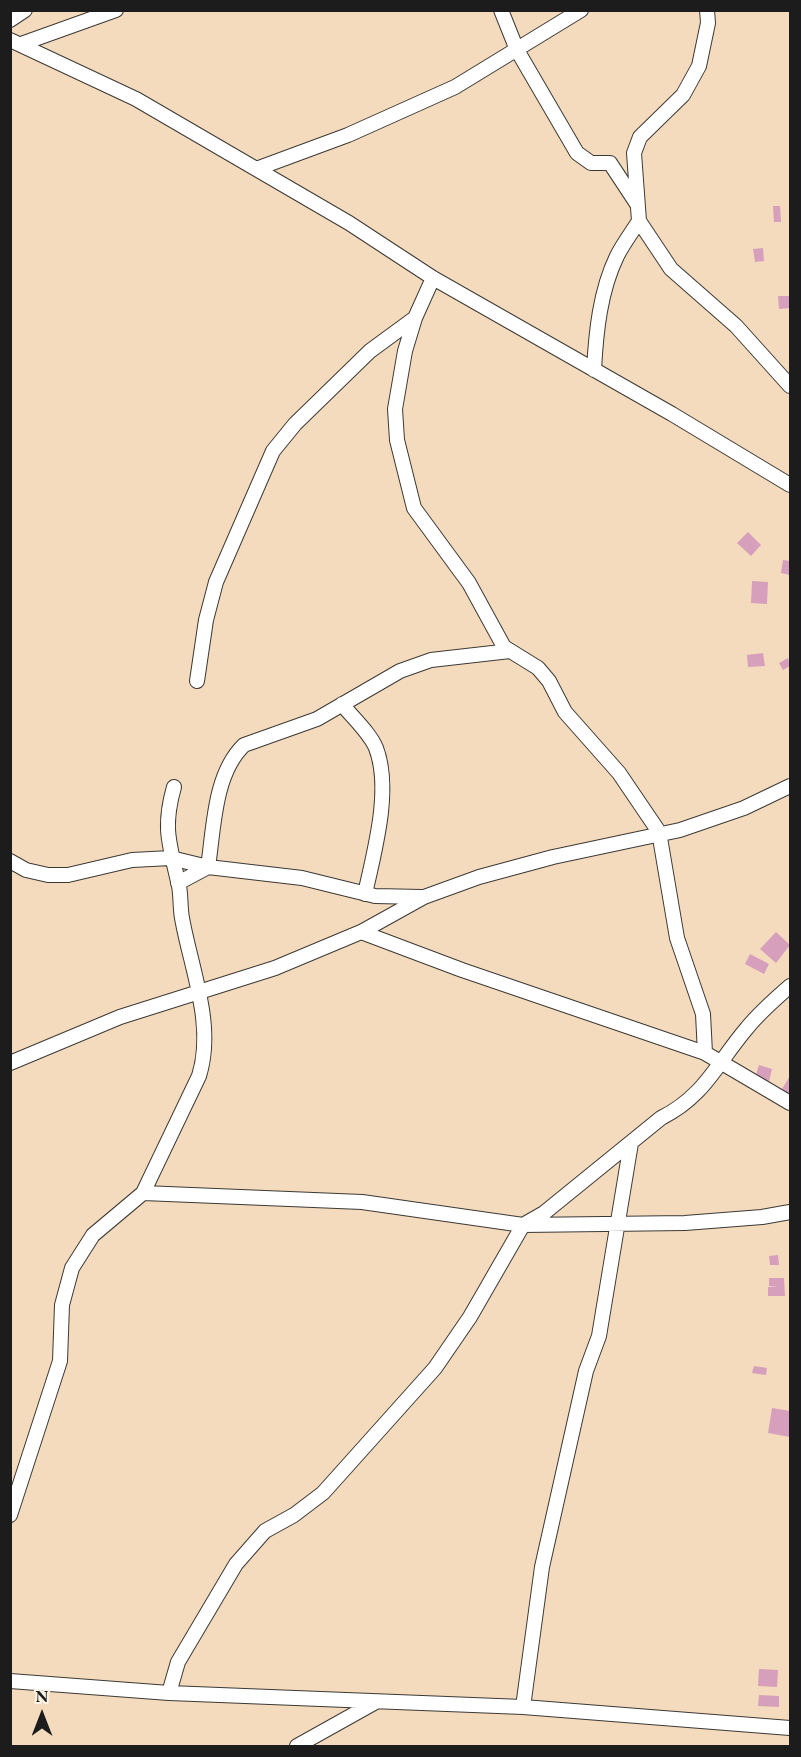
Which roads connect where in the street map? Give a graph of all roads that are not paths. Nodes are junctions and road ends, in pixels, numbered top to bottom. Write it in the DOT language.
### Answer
graph roads {
  1 [pos="25,10"];
  2 [pos="116,10"];
  3 [pos="501,10"];
  4 [pos="581,10"];
  5 [pos="707,10"];
  6 [pos="10,20"];
  7 [pos="16,42"];
  8 [pos="517,50"];
  9 [pos="256,169"];
  10 [pos="637,204"];
  11 [pos="639,221"];
  12 [pos="433,278"];
  13 [pos="415,318"];
  14 [pos="594,370"];
  15 [pos="790,386"];
  16 [pos="790,485"];
  17 [pos="510,651"];
  18 [pos="197,681"];
  19 [pos="342,704"];
  20 [pos="790,786"];
  21 [pos="174,787"];
  22 [pos="659,832"];
  23 [pos="171,858"];
  24 [pos="10,861"];
  25 [pos="208,867"];
  26 [pos="178,883"];
  27 [pos="365,894"];
  28 [pos="424,897"];
  29 [pos="361,932"];
  30 [pos="790,986"];
  31 [pos="198,990"];
  32 [pos="705,1053"];
  33 [pos="723,1062"];
  34 [pos="10,1064"];
  35 [pos="790,1103"];
  36 [pos="631,1143"];
  37 [pos="143,1193"];
  38 [pos="790,1212"];
  39 [pos="523,1225"];
  40 [pos="617,1225"];
  41 [pos="10,1515"];
  42 [pos="10,1681"];
  43 [pos="169,1693"];
  44 [pos="374,1703"];
  45 [pos="523,1707"];
  46 [pos="790,1728"];
  47 [pos="297,1746"];
  1 -- 6 [label="street"];
  2 -- 7 [label="street"];
  3 -- 8 [label="street"];
  4 -- 8 [label="street"];
  5 -- 10 [label="street"];
  7 -- 9 [label="street"];
  8 -- 9 [label="street"];
  8 -- 10 [label="street"];
  9 -- 12 [label="street"];
  10 -- 11 [label="street"];
  11 -- 14 [label="street"];
  11 -- 15 [label="street"];
  12 -- 13 [label="street"];
  12 -- 14 [label="street"];
  13 -- 17 [label="street"];
  13 -- 18 [label="street"];
  14 -- 16 [label="street"];
  17 -- 19 [label="street"];
  17 -- 22 [label="street"];
  19 -- 25 [label="street"];
  19 -- 27 [label="street"];
  20 -- 22 [label="street"];
  21 -- 23 [label="street"];
  22 -- 28 [label="street"];
  22 -- 32 [label="street"];
  23 -- 24 [label="street"];
  23 -- 25 [label="street"];
  23 -- 26 [label="street"];
  25 -- 26 [label="street"];
  25 -- 27 [label="street"];
  26 -- 31 [label="street"];
  27 -- 28 [label="street"];
  28 -- 29 [label="street"];
  29 -- 31 [label="street"];
  29 -- 32 [label="street"];
  30 -- 33 [label="street"];
  31 -- 34 [label="street"];
  31 -- 37 [label="street"];
  32 -- 33 [label="street"];
  33 -- 35 [label="street"];
  33 -- 36 [label="street"];
  36 -- 39 [label="street"];
  36 -- 40 [label="street"];
  37 -- 39 [label="street"];
  37 -- 41 [label="street"];
  38 -- 40 [label="street"];
  39 -- 40 [label="street"];
  39 -- 43 [label="street"];
  40 -- 45 [label="street"];
  42 -- 43 [label="street"];
  43 -- 44 [label="street"];
  44 -- 45 [label="street"];
  44 -- 47 [label="street"];
  45 -- 46 [label="street"];
}
